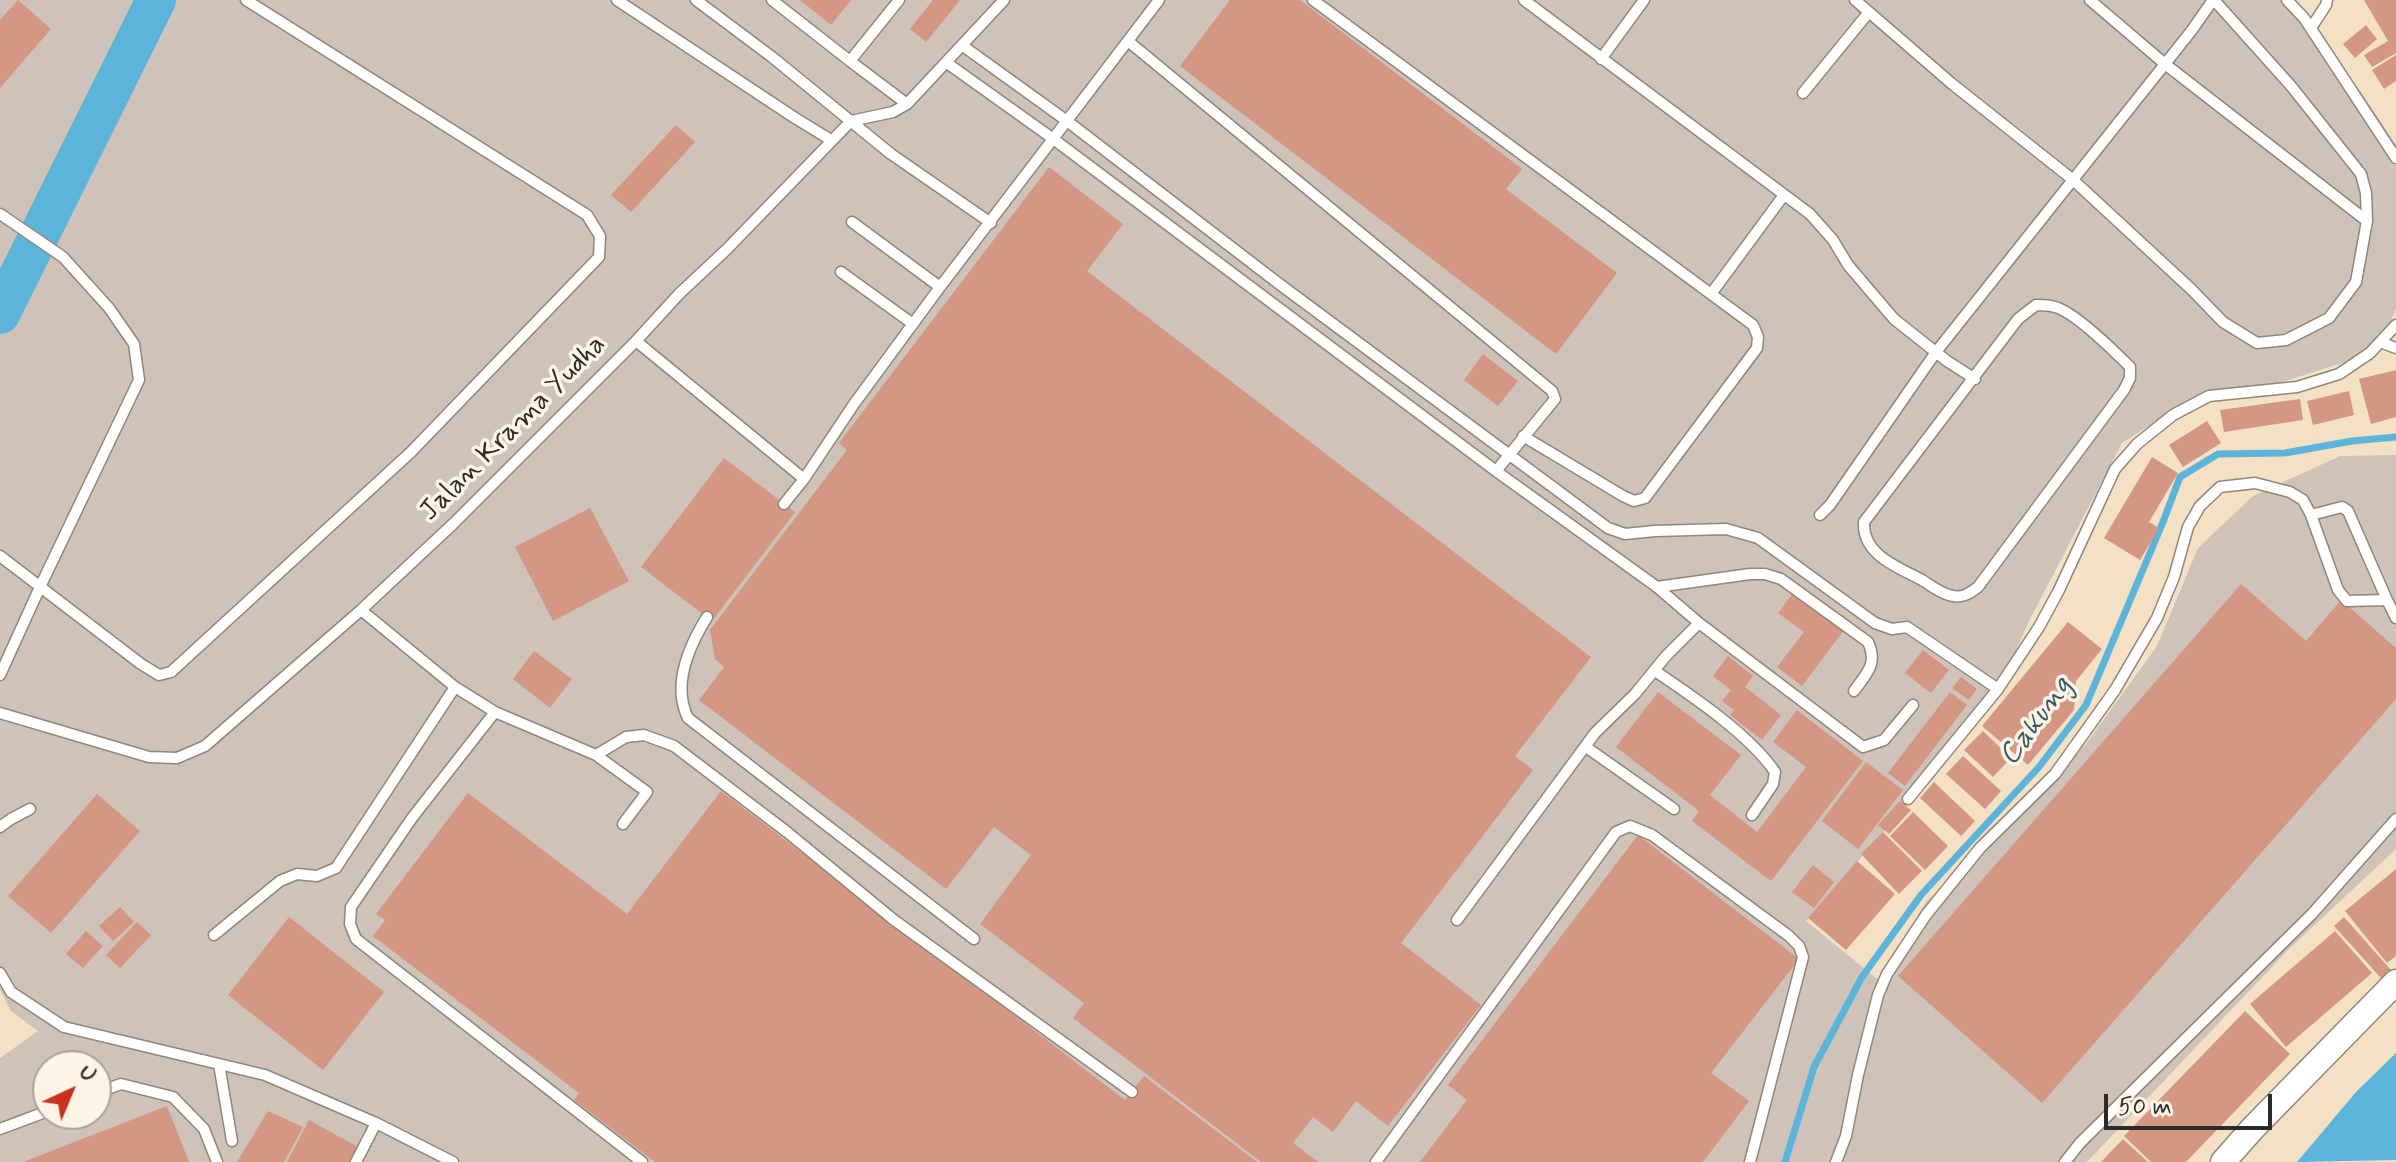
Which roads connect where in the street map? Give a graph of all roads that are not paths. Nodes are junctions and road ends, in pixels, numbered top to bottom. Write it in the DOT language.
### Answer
graph roads {
  1 [pos="246,0"];
  2 [pos="617,0"];
  3 [pos="696,0"];
  4 [pos="772,0"];
  5 [pos="899,0"];
  6 [pos="1004,0"];
  7 [pos="1159,0"];
  8 [pos="1313,0"];
  9 [pos="1524,0"];
  10 [pos="1644,0"];
  11 [pos="1855,0"];
  12 [pos="2090,0"];
  13 [pos="2214,0"];
  14 [pos="2287,0"];
  15 [pos="2327,0"];
  16 [pos="1869,12"];
  17 [pos="2311,28"];
  18 [pos="1128,41"];
  19 [pos="963,46"];
  20 [pos="1601,59"];
  21 [pos="850,61"];
  22 [pos="947,63"];
  23 [pos="2165,64"];
  24 [pos="1803,93"];
  25 [pos="907,104"];
  26 [pos="851,121"];
  27 [pos="1067,121"];
  28 [pos="1052,138"];
  29 [pos="831,140"];
  30 [pos="2396,158"];
  31 [pos="2072,179"];
  32 [pos="1784,195"];
  33 [pos="0,214"];
  34 [pos="2367,221"];
  35 [pos="852,222"];
  36 [pos="991,223"];
  37 [pos="841,272"];
  38 [pos="940,287"];
  39 [pos="1711,294"];
  40 [pos="913,324"];
  41 [pos="2396,325"];
  42 [pos="636,341"];
  43 [pos="2380,342"];
  44 [pos="2396,348"];
  45 [pos="1936,352"];
  46 [pos="1975,379"];
  47 [pos="1523,436"];
  48 [pos="1509,454"];
  49 [pos="1496,471"];
  50 [pos="804,479"];
  51 [pos="784,504"];
  52 [pos="1820,515"];
  53 [pos="2311,515"];
  54 [pos="0,556"];
  55 [pos="40,587"];
  56 [pos="1657,587"];
  57 [pos="2387,600"];
  58 [pos="361,610"];
  59 [pos="707,617"];
  60 [pos="2396,618"];
  61 [pos="1699,623"];
  62 [pos="1655,671"];
  63 [pos="0,675"];
  64 [pos="455,687"];
  65 [pos="1998,689"];
  66 [pos="1854,691"];
  67 [pos="1913,705"];
  68 [pos="495,712"];
  69 [pos="0,713"];
  70 [pos="1586,747"];
  71 [pos="596,755"];
  72 [pos="1908,799"];
  73 [pos="30,809"];
  74 [pos="1674,809"];
  75 [pos="1752,815"];
  76 [pos="2396,819"];
  77 [pos="623,824"];
  78 [pos="0,827"];
  79 [pos="1457,920"];
  80 [pos="214,935"];
  81 [pos="974,939"];
  82 [pos="0,973"];
  83 [pos="2396,982"];
  84 [pos="219,1064"];
  85 [pos="112,1087"];
  86 [pos="1132,1092"];
  87 [pos="32,1117"];
  88 [pos="376,1123"];
  89 [pos="0,1129"];
  90 [pos="232,1141"];
  91 [pos="217,1162"];
  92 [pos="356,1162"];
  93 [pos="453,1162"];
  94 [pos="642,1162"];
  95 [pos="1376,1162"];
  96 [pos="1750,1162"];
  97 [pos="1836,1162"];
  98 [pos="2065,1162"];
  99 [pos="2223,1162"];
  1 -- 55 [label="lane"];
  2 -- 29 [label="lane"];
  3 -- 26 [label="lane"];
  4 -- 21 [label="lane"];
  5 -- 21 [label="lane"];
  6 -- 19 [label="lane"];
  7 -- 18 [label="lane"];
  8 -- 39 [label="lane"];
  9 -- 20 [label="lane"];
  10 -- 20 [label="lane"];
  11 -- 16 [label="lane"];
  12 -- 23 [label="lane"];
  13 -- 23 [label="lane"];
  13 -- 34 [label="lane"];
  14 -- 17 [label="lane"];
  15 -- 17 [label="lane"];
  16 -- 24 [label="lane"];
  16 -- 31 [label="lane"];
  17 -- 30 [label="lane"];
  18 -- 27 [label="lane"];
  18 -- 47 [label="lane"];
  19 -- 22 [label="lane"];
  19 -- 27 [label="lane"];
  20 -- 32 [label="lane"];
  21 -- 25 [label="lane"];
  22 -- 25 [label="lane"];
  22 -- 28 [label="lane"];
  23 -- 31 [label="lane"];
  23 -- 34 [label="lane"];
  25 -- 26 [label="lane"];
  26 -- 29 [label="lane, Jalan Krama Yudha"];
  26 -- 36 [label="lane"];
  27 -- 28 [label="lane"];
  27 -- 48 [label="lane"];
  28 -- 36 [label="lane"];
  28 -- 49 [label="lane"];
  29 -- 42 [label="lane, Jalan Krama Yudha"];
  31 -- 34 [label="lane"];
  31 -- 45 [label="lane"];
  32 -- 39 [label="lane"];
  32 -- 45 [label="lane"];
  33 -- 55 [label="lane"];
  35 -- 38 [label="lane"];
  36 -- 38 [label="lane"];
  37 -- 40 [label="lane"];
  38 -- 40 [label="lane"];
  39 -- 47 [label="lane"];
  40 -- 50 [label="lane"];
  41 -- 43 [label="lane"];
  42 -- 50 [label="lane"];
  42 -- 58 [label="lane, Jalan Krama Yudha"];
  43 -- 44 [label="lane"];
  43 -- 65 [label="lane"];
  45 -- 46 [label="lane"];
  45 -- 52 [label="lane"];
  46 -- 46 [label="lane"];
  47 -- 48 [label="lane"];
  48 -- 49 [label="lane"];
  48 -- 65 [label="lane"];
  49 -- 56 [label="lane"];
  50 -- 51 [label="lane"];
  53 -- 57 [label="lane"];
  53 -- 57 [label="lane"];
  53 -- 97 [label="lane"];
  54 -- 55 [label="lane"];
  55 -- 63 [label="lane"];
  56 -- 61 [label="lane"];
  56 -- 66 [label="lane"];
  57 -- 60 [label="lane"];
  58 -- 64 [label="lane"];
  58 -- 69 [label="lane, Jalan Krama Yudha"];
  59 -- 81 [label="lane"];
  61 -- 62 [label="lane"];
  61 -- 67 [label="lane"];
  62 -- 70 [label="lane"];
  62 -- 75 [label="lane"];
  64 -- 68 [label="lane"];
  64 -- 80 [label="lane"];
  65 -- 72 [label="lane"];
  68 -- 71 [label="lane"];
  68 -- 94 [label="lane"];
  70 -- 74 [label="lane"];
  70 -- 79 [label="lane"];
  71 -- 77 [label="lane"];
  71 -- 86 [label="lane"];
  73 -- 78 [label="lane"];
  76 -- 98 [label="lane"];
  82 -- 84 [label="lane"];
  83 -- 99 [label="street"];
  84 -- 88 [label="lane"];
  84 -- 90 [label="lane"];
  85 -- 91 [label="lane"];
  87 -- 89 [label="lane"];
  88 -- 92 [label="lane"];
  88 -- 93 [label="lane"];
  95 -- 96 [label="lane"];
}
